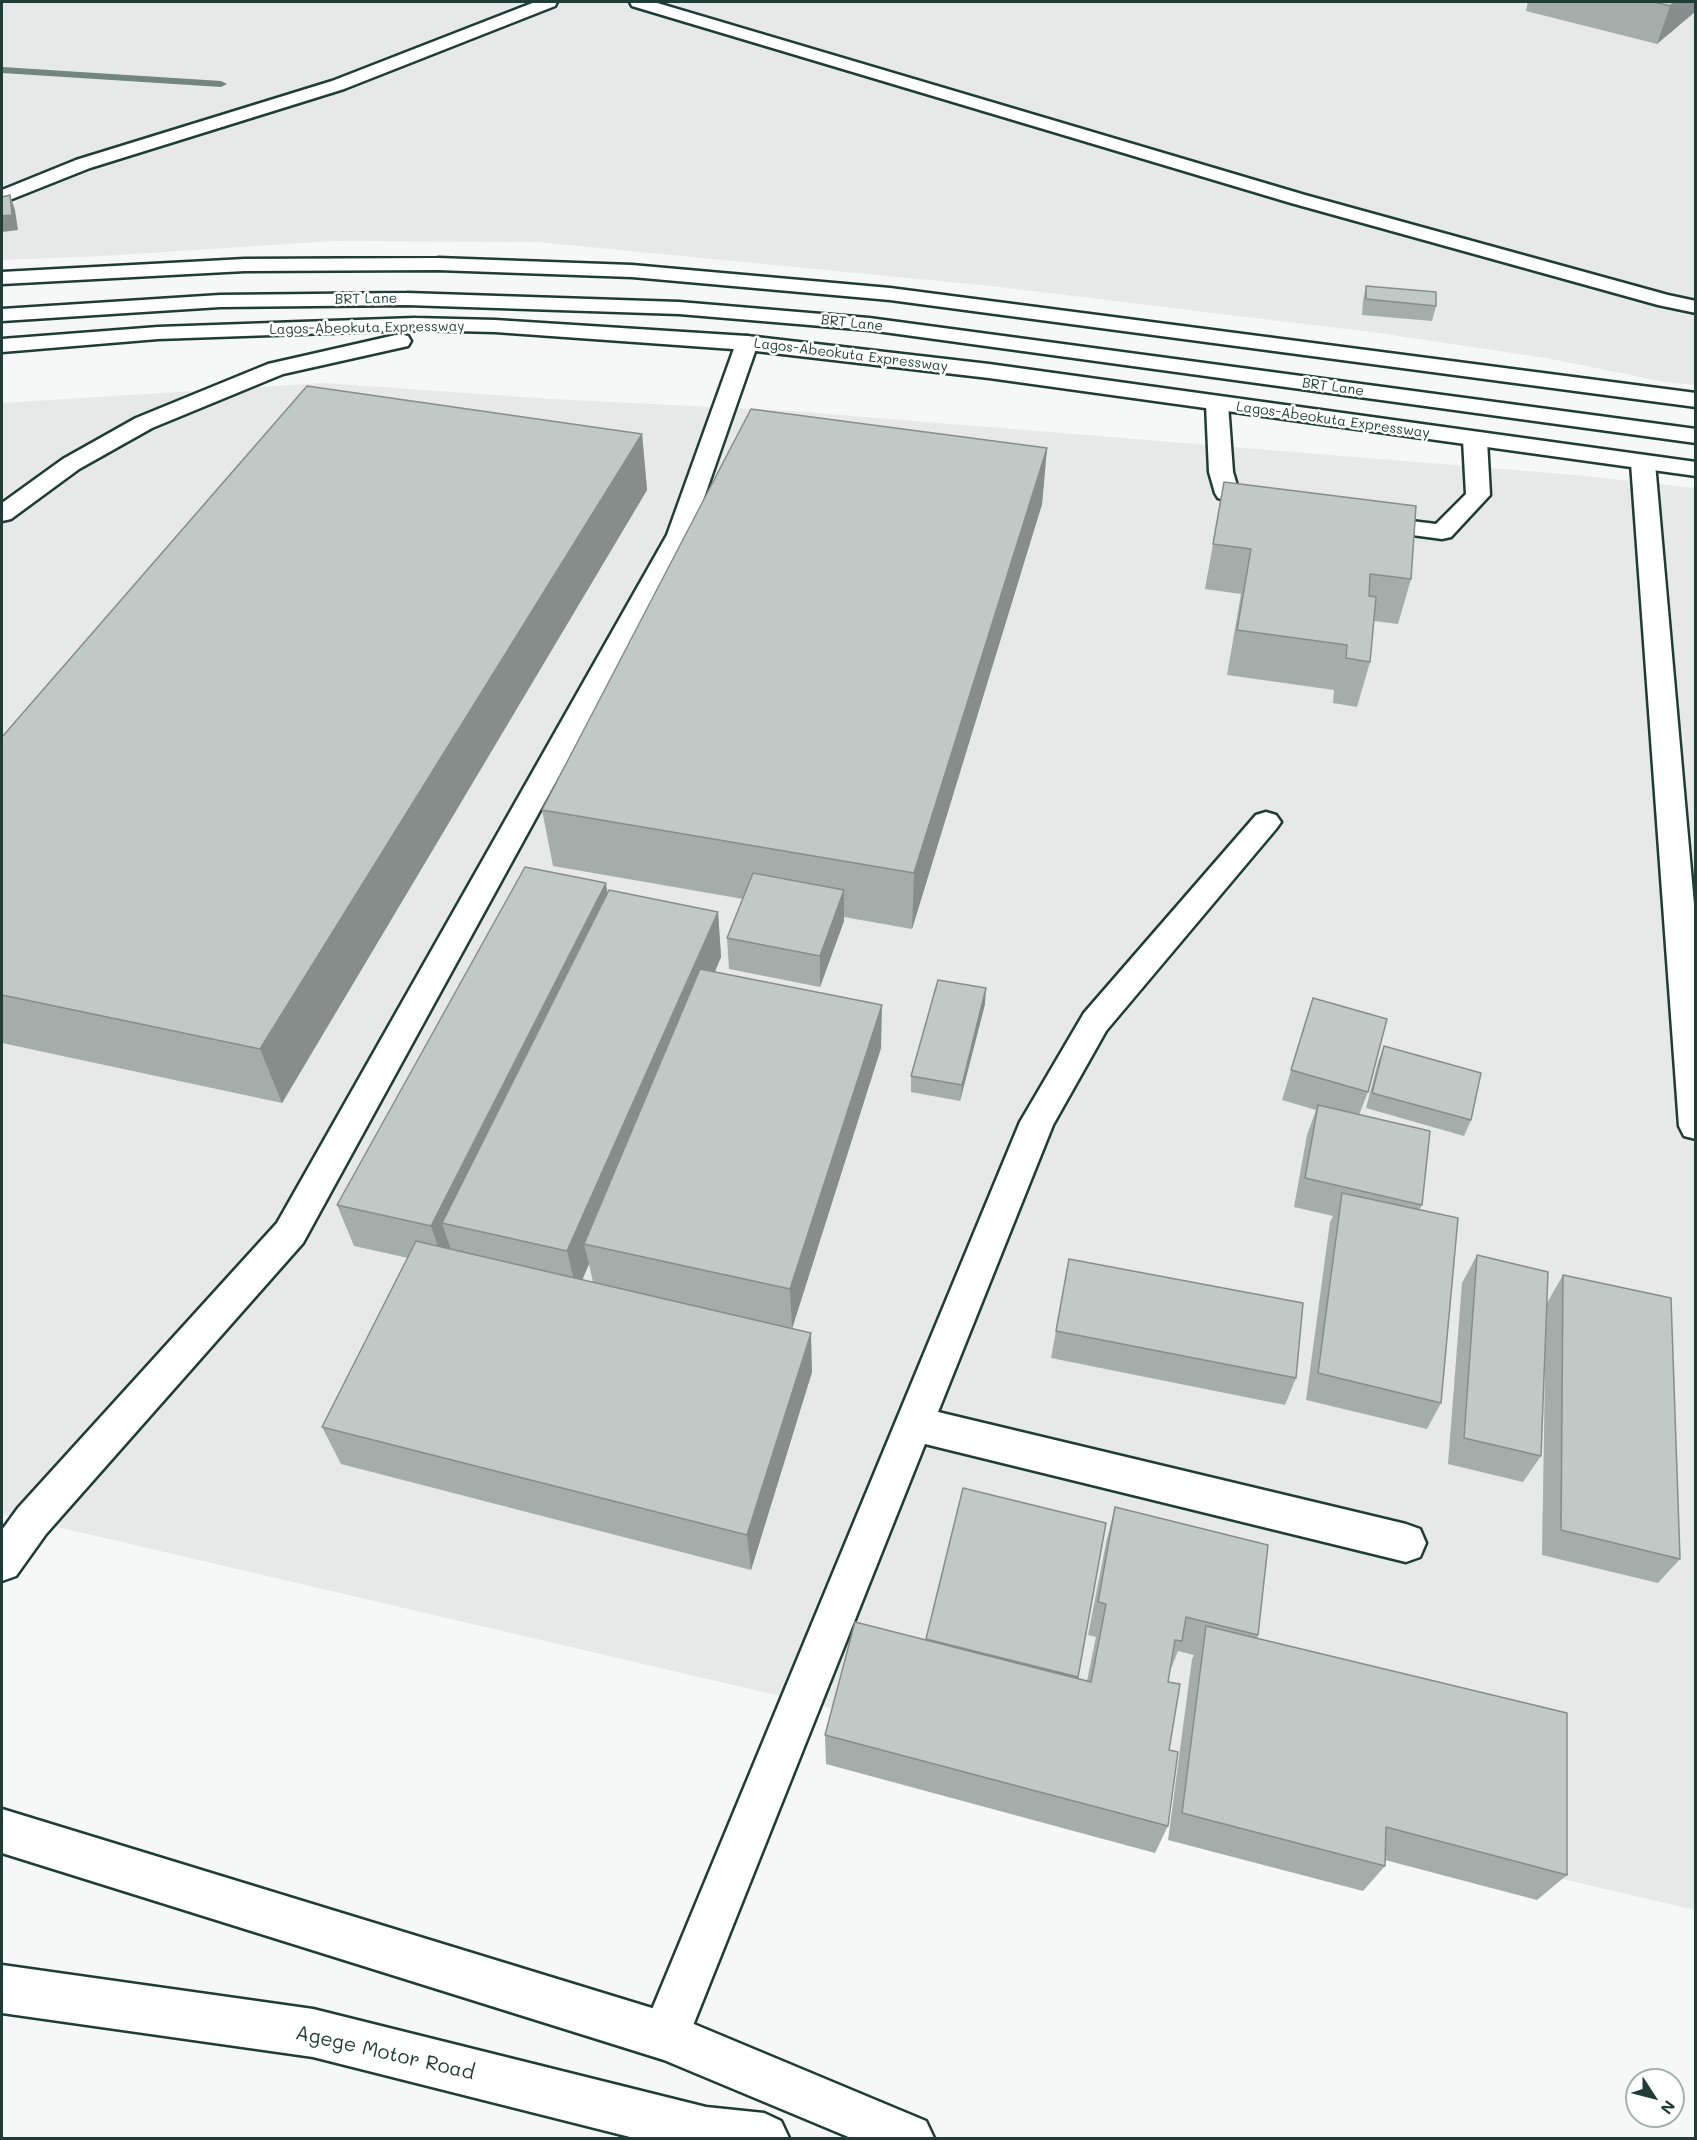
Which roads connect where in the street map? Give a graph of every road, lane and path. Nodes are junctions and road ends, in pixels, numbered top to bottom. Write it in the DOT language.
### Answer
graph roads {
  1 [pos="549,2"];
  2 [pos="638,2"];
  3 [pos="2,197"];
  4 [pos="2,278"];
  5 [pos="1695,307"];
  6 [pos="2,315"];
  7 [pos="495,326"];
  8 [pos="747,343"];
  9 [pos="2,346"];
  10 [pos="1695,400"];
  11 [pos="1217,404"];
  12 [pos="1695,436"];
  13 [pos="1475,440"];
  14 [pos="1643,463"];
  15 [pos="1695,469"];
  16 [pos="1278,512"];
  17 [pos="2,514"];
  18 [pos="1348,520"];
  19 [pos="1266,822"];
  20 [pos="1695,1126"];
  21 [pos="914,1424"];
  22 [pos="1406,1543"];
  23 [pos="2,1562"];
  24 [pos="2,1831"];
  25 [pos="2,1989"];
  26 [pos="665,2036"];
  27 [pos="764,2139"];
  28 [pos="909,2139"];
  1 -- 3 [label="main road"];
  2 -- 5 [label="main road"];
  4 -- 10 [label="main road"];
  6 -- 12 [label="main road, BRT Lane"];
  7 -- 8 [label="main road, Lagos-Abeokuta Expressway"];
  7 -- 9 [label="main road, Lagos-Abeokuta Expressway"];
  7 -- 17 [label="main road"];
  8 -- 11 [label="main road, Lagos-Abeokuta Expressway"];
  8 -- 23 [label="main road"];
  11 -- 13 [label="main road, Lagos-Abeokuta Expressway"];
  11 -- 16 [label="main road"];
  13 -- 14 [label="main road, Lagos-Abeokuta Expressway"];
  13 -- 18 [label="main road"];
  14 -- 15 [label="main road, Lagos-Abeokuta Expressway"];
  14 -- 20 [label="main road"];
  19 -- 21 [label="main road"];
  21 -- 22 [label="main road"];
  21 -- 26 [label="main road"];
  24 -- 26 [label="main road"];
  25 -- 27 [label="main road, Agege Motor Road"];
  26 -- 28 [label="main road"];
}
